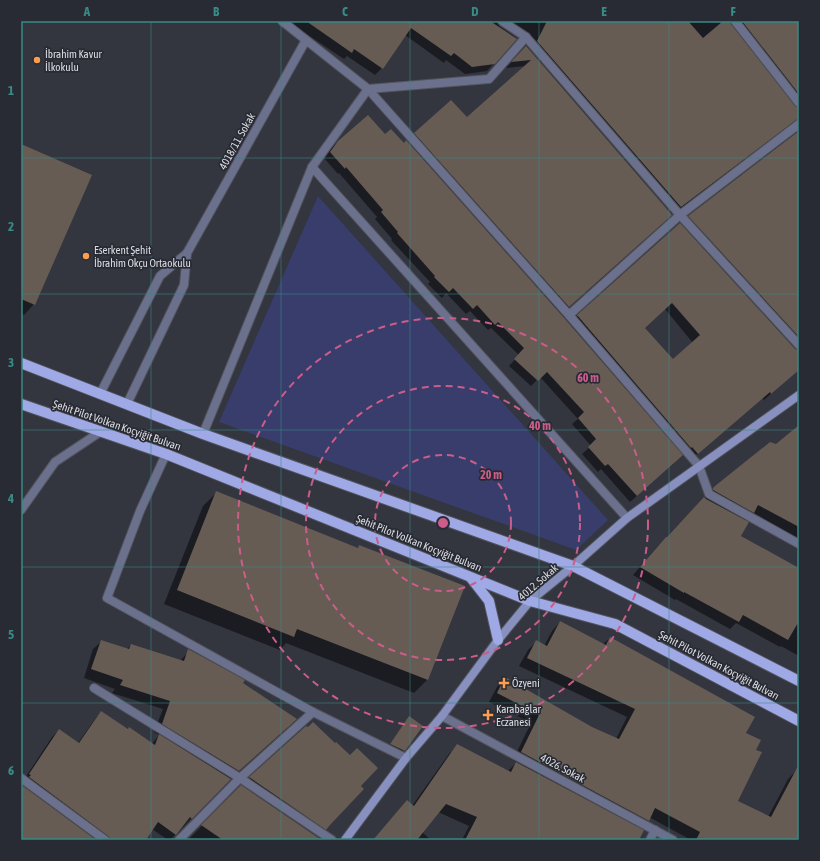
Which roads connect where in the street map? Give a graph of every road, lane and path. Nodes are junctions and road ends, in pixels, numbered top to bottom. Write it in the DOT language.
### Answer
graph roads {
  1 [pos="282,21"];
  2 [pos="502,21"];
  3 [pos="735,21"];
  4 [pos="526,37"];
  5 [pos="306,40"];
  6 [pos="368,89"];
  7 [pos="799,103"];
  8 [pos="799,124"];
  9 [pos="312,167"];
  10 [pos="680,215"];
  11 [pos="187,253"];
  12 [pos="569,315"];
  13 [pos="799,345"];
  14 [pos="21,363"];
  15 [pos="100,394"];
  16 [pos="799,395"];
  17 [pos="21,404"];
  18 [pos="127,404"];
  19 [pos="100,432"];
  20 [pos="203,434"];
  21 [pos="166,454"];
  22 [pos="699,466"];
  23 [pos="21,510"];
  24 [pos="627,518"];
  25 [pos="799,544"];
  26 [pos="573,566"];
  27 [pos="471,578"];
  28 [pos="530,601"];
  29 [pos="498,640"];
  30 [pos="799,681"];
  31 [pos="94,688"];
  32 [pos="313,712"];
  33 [pos="442,716"];
  34 [pos="799,721"];
  35 [pos="406,758"];
  36 [pos="21,778"];
  37 [pos="240,778"];
  38 [pos="655,830"];
  39 [pos="105,840"];
  40 [pos="179,840"];
  41 [pos="332,840"];
  42 [pos="345,840"];
  43 [pos="650,840"];
  44 [pos="673,840"];
  1 -- 5 [label="street"];
  2 -- 4 [label="street"];
  3 -- 7 [label="street"];
  4 -- 6 [label="street"];
  4 -- 10 [label="street"];
  5 -- 6 [label="street"];
  5 -- 11 [label="street, 4018/11. Sokak"];
  6 -- 9 [label="street"];
  6 -- 12 [label="street"];
  8 -- 10 [label="street"];
  9 -- 20 [label="street"];
  9 -- 24 [label="street"];
  10 -- 12 [label="street"];
  10 -- 13 [label="street"];
  11 -- 15 [label="street, 4018/11. Sokak"];
  11 -- 18 [label="street, 4018/11. Sokak"];
  12 -- 22 [label="street"];
  14 -- 15 [label="main road, Şehit Pilot Volkan Koçyiğit Bulvarı"];
  15 -- 18 [label="main road, Şehit Pilot Volkan Koçyiğit Bulvarı"];
  16 -- 22 [label="main road, 4012. Sokak"];
  17 -- 19 [label="main road, Şehit Pilot Volkan Koçyiğit Bulvarı"];
  18 -- 20 [label="main road, Şehit Pilot Volkan Koçyiğit Bulvarı"];
  19 -- 21 [label="main road, Şehit Pilot Volkan Koçyiğit Bulvarı"];
  19 -- 23 [label="street"];
  20 -- 26 [label="main road, Şehit Pilot Volkan Koçyiğit Bulvarı"];
  21 -- 27 [label="main road, Şehit Pilot Volkan Koçyiğit Bulvarı"];
  21 -- 32 [label="street"];
  22 -- 24 [label="main road, 4012. Sokak"];
  22 -- 25 [label="street"];
  24 -- 26 [label="main road, 4012. Sokak"];
  26 -- 28 [label="main road, 4012. Sokak"];
  26 -- 30 [label="main road, Şehit Pilot Volkan Koçyiğit Bulvarı"];
  27 -- 28 [label="main road, Şehit Pilot Volkan Koçyiğit Bulvarı"];
  27 -- 29 [label="main road"];
  28 -- 29 [label="main road, 4012. Sokak"];
  28 -- 34 [label="main road, Şehit Pilot Volkan Koçyiğit Bulvarı"];
  29 -- 33 [label="main road, 4012. Sokak"];
  31 -- 37 [label="street"];
  32 -- 35 [label="street"];
  32 -- 37 [label="street"];
  33 -- 35 [label="main road, 4012. Sokak"];
  33 -- 38 [label="street, 4026. Sokak"];
  35 -- 42 [label="main road, 4012. Sokak"];
  36 -- 39 [label="street"];
  37 -- 40 [label="street"];
  37 -- 41 [label="street"];
  38 -- 43 [label="street"];
  38 -- 44 [label="street, 4026. Sokak"];
}
